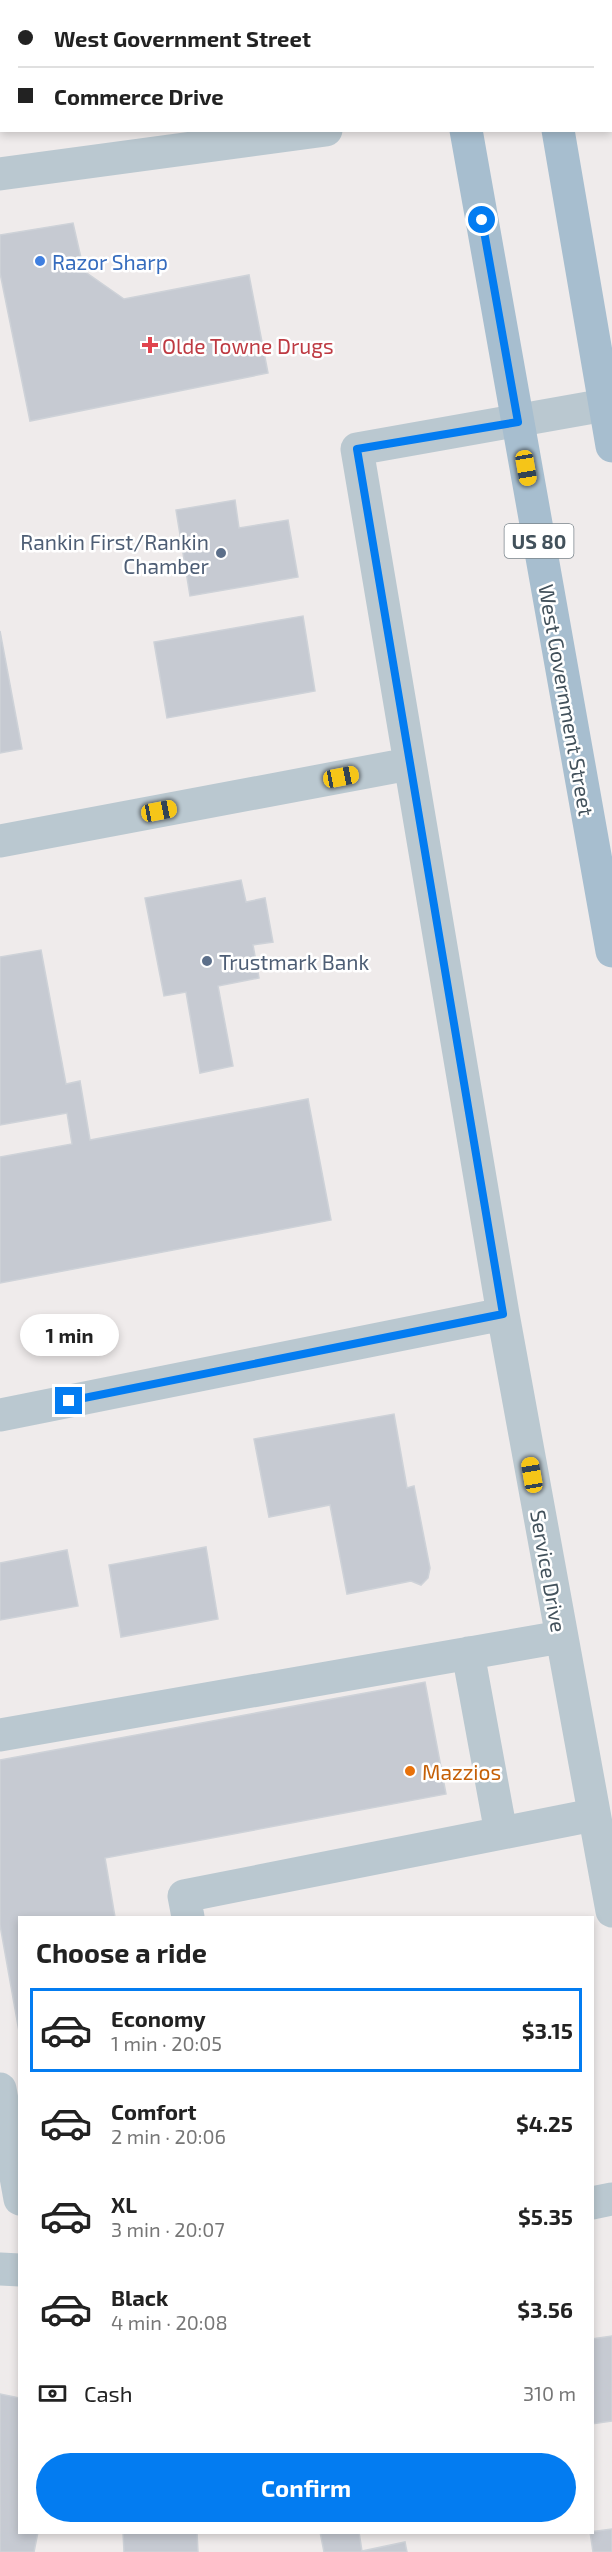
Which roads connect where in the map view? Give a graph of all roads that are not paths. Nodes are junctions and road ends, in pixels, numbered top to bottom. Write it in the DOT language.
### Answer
graph roads {
  1 [pos="311,132"];
  2 [pos="466,132"];
  3 [pos="558,132"];
  4 [pos="0,174"];
  5 [pos="605,405"];
  6 [pos="518,422"];
  7 [pos="612,446"];
  8 [pos="409,764"];
  9 [pos="0,840"];
  10 [pos="612,951"];
  11 [pos="503,1314"];
  12 [pos="0,1415"];
  13 [pos="561,1637"];
  14 [pos="468,1653"];
  15 [pos="0,1735"];
  16 [pos="594,1815"];
  17 [pos="501,1833"];
  18 [pos="612,1911"];
  19 [pos="188,1916"];
  20 [pos="612,1920"];
  21 [pos="594,1924"];
  22 [pos="0,2089"];
  23 [pos="18,2188"];
  24 [pos="612,2199"];
  25 [pos="594,2203"];
  26 [pos="0,2269"];
  27 [pos="18,2270"];
  1 -- 4 [label="street"];
  2 -- 6 [label="main road, West Government Street / US 80"];
  3 -- 5 [label="main road"];
  5 -- 6 [label="street, Service Drive"];
  5 -- 7 [label="main road"];
  6 -- 8 [label="street, Service Drive"];
  6 -- 10 [label="main road, West Government Street / US 80"];
  8 -- 9 [label="street"];
  8 -- 11 [label="street, Service Drive"];
  11 -- 12 [label="street"];
  11 -- 13 [label="street, Service Drive"];
  13 -- 14 [label="street"];
  13 -- 16 [label="street, Service Drive"];
  14 -- 15 [label="street"];
  14 -- 17 [label="street"];
  16 -- 17 [label="street"];
  16 -- 18 [label="street, Service Drive"];
  17 -- 19 [label="street"];
  20 -- 21 [label="street"];
  22 -- 23 [label="street"];
  24 -- 25 [label="street"];
  26 -- 27 [label="street"];
}
